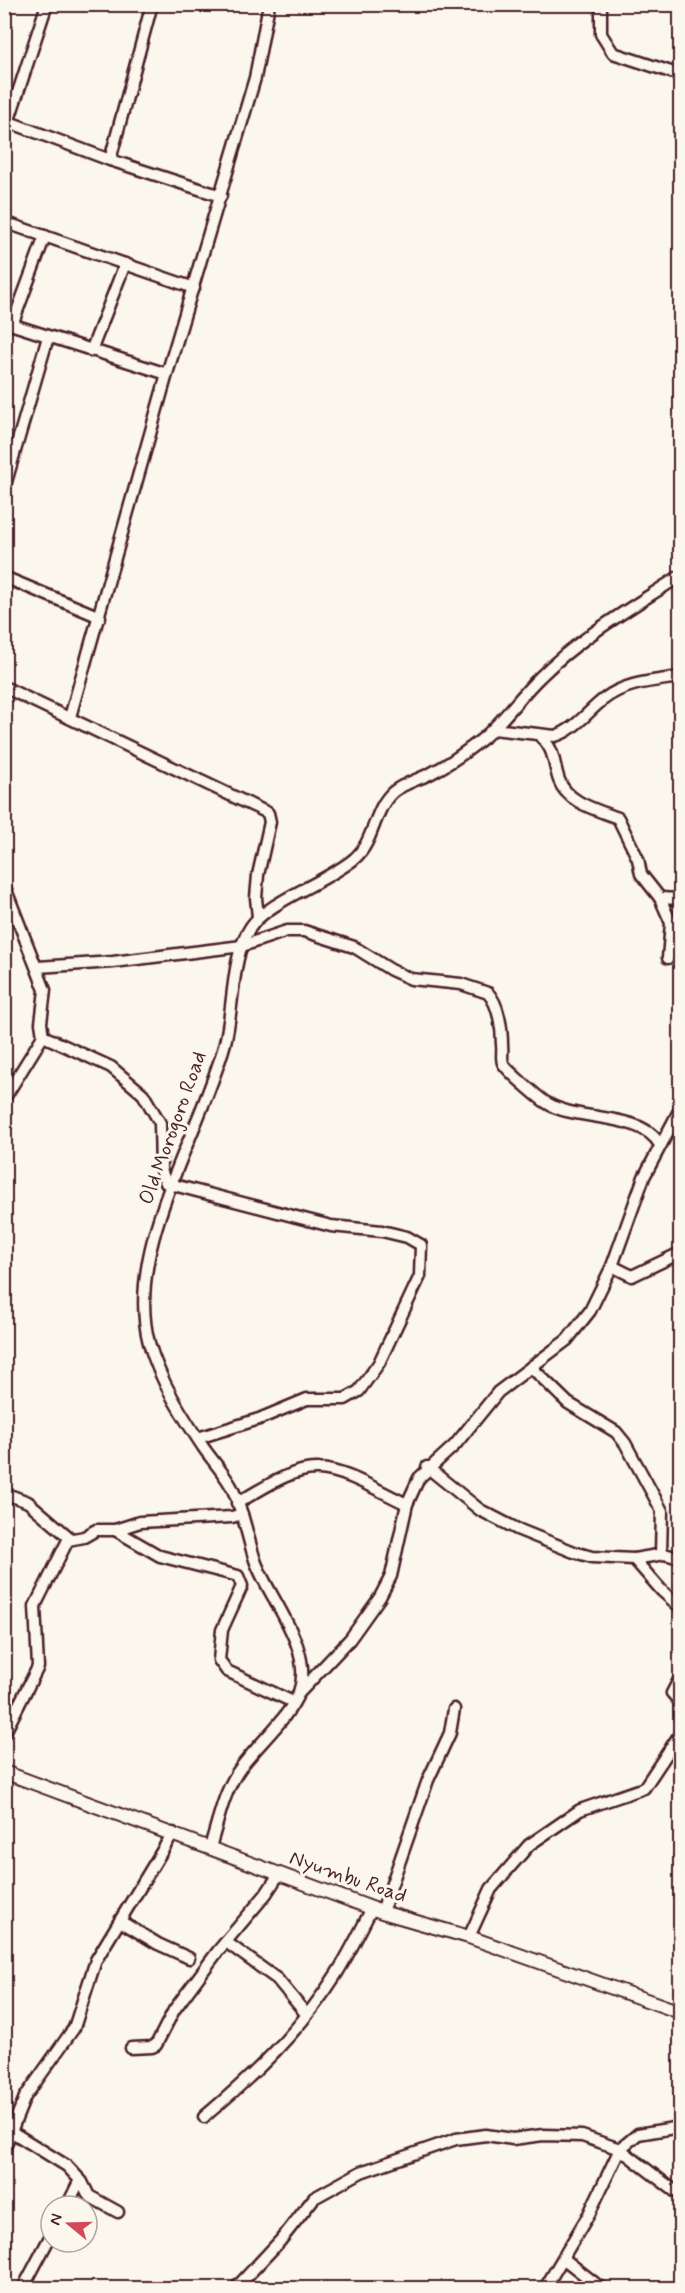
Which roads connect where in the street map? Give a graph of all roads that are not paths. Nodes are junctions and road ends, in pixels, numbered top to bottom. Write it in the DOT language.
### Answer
graph roads {
  1 [pos="47,4"];
  2 [pos="152,4"];
  3 [pos="269,4"];
  4 [pos="600,4"];
  5 [pos="681,75"];
  6 [pos="9,122"];
  7 [pos="4,135"];
  8 [pos="111,160"];
  9 [pos="221,196"];
  10 [pos="4,222"];
  11 [pos="45,236"];
  12 [pos="125,264"];
  13 [pos="194,288"];
  14 [pos="8,323"];
  15 [pos="48,337"];
  16 [pos="91,351"];
  17 [pos="167,374"];
  18 [pos="6,476"];
  19 [pos="4,489"];
  20 [pos="681,576"];
  21 [pos="4,577"];
  22 [pos="100,617"];
  23 [pos="681,677"];
  24 [pos="4,687"];
  25 [pos="70,717"];
  26 [pos="493,729"];
  27 [pos="541,736"];
  28 [pos="4,885"];
  29 [pos="660,898"];
  30 [pos="681,899"];
  31 [pos="258,917"];
  32 [pos="242,946"];
  33 [pos="668,958"];
  34 [pos="38,967"];
  35 [pos="43,1036"];
  36 [pos="4,1100"];
  37 [pos="681,1109"];
  38 [pos="660,1145"];
  39 [pos="172,1185"];
  40 [pos="681,1253"];
  41 [pos="612,1266"];
  42 [pos="531,1367"];
  43 [pos="198,1438"];
  44 [pos="427,1467"];
  45 [pos="4,1493"];
  46 [pos="237,1503"];
  47 [pos="407,1504"];
  48 [pos="242,1514"];
  49 [pos="115,1530"];
  50 [pos="70,1538"];
  51 [pos="661,1554"];
  52 [pos="681,1558"];
  53 [pos="634,1559"];
  54 [pos="681,1607"];
  55 [pos="681,1678"];
  56 [pos="296,1698"];
  57 [pos="681,1702"];
  58 [pos="454,1709"];
  59 [pos="4,1734"];
  60 [pos="681,1734"];
  61 [pos="4,1772"];
  62 [pos="173,1833"];
  63 [pos="210,1847"];
  64 [pos="279,1874"];
  65 [pos="377,1910"];
  66 [pos="120,1921"];
  67 [pos="469,1937"];
  68 [pos="226,1942"];
  69 [pos="189,1958"];
  70 [pos="681,2012"];
  71 [pos="307,2015"];
  72 [pos="131,2048"];
  73 [pos="204,2117"];
  74 [pos="681,2127"];
  75 [pos="8,2129"];
  76 [pos="4,2149"];
  77 [pos="620,2149"];
  78 [pos="80,2180"];
  79 [pos="73,2194"];
  80 [pos="681,2195"];
  81 [pos="118,2212"];
  82 [pos="41,2254"];
  83 [pos="564,2259"];
  84 [pos="23,2289"];
  85 [pos="236,2289"];
  86 [pos="545,2289"];
  87 [pos="601,2289"];
  1 -- 6 [label="street"];
  2 -- 8 [label="street"];
  3 -- 9 [label="street"];
  4 -- 5 [label="street"];
  6 -- 7 [label="street"];
  6 -- 8 [label="street"];
  8 -- 9 [label="street"];
  9 -- 13 [label="street"];
  10 -- 11 [label="street"];
  11 -- 12 [label="street"];
  11 -- 14 [label="street"];
  12 -- 13 [label="street"];
  12 -- 16 [label="street"];
  13 -- 17 [label="street"];
  14 -- 15 [label="street"];
  15 -- 16 [label="street"];
  15 -- 18 [label="street"];
  16 -- 17 [label="street"];
  17 -- 22 [label="street"];
  18 -- 19 [label="street"];
  20 -- 26 [label="street, Old Morogoro Road"];
  21 -- 22 [label="street"];
  22 -- 25 [label="street"];
  23 -- 27 [label="street"];
  24 -- 25 [label="street"];
  25 -- 31 [label="street"];
  26 -- 27 [label="street"];
  26 -- 31 [label="street, Old Morogoro Road"];
  27 -- 29 [label="street"];
  28 -- 34 [label="street"];
  29 -- 30 [label="street"];
  29 -- 33 [label="street"];
  31 -- 32 [label="street, Old Morogoro Road"];
  32 -- 34 [label="street"];
  32 -- 38 [label="street"];
  32 -- 39 [label="street, Old Morogoro Road"];
  34 -- 35 [label="street"];
  35 -- 36 [label="street"];
  35 -- 39 [label="street"];
  37 -- 38 [label="street"];
  38 -- 41 [label="street"];
  39 -- 43 [label="street, Old Morogoro Road"];
  39 -- 43 [label="street"];
  40 -- 41 [label="street"];
  41 -- 42 [label="street"];
  42 -- 44 [label="street"];
  42 -- 51 [label="street"];
  43 -- 46 [label="street, Old Morogoro Road"];
  44 -- 47 [label="street"];
  44 -- 53 [label="street"];
  45 -- 50 [label="street"];
  46 -- 47 [label="street"];
  46 -- 48 [label="street, Old Morogoro Road"];
  47 -- 56 [label="street"];
  48 -- 49 [label="street"];
  48 -- 56 [label="street, Old Morogoro Road"];
  49 -- 50 [label="street"];
  49 -- 56 [label="street"];
  50 -- 59 [label="street"];
  51 -- 52 [label="street"];
  51 -- 53 [label="street"];
  53 -- 54 [label="street"];
  55 -- 57 [label="street"];
  56 -- 63 [label="street"];
  58 -- 65 [label="street"];
  60 -- 67 [label="street"];
  61 -- 62 [label="street, Nyumbu Road"];
  62 -- 63 [label="street, Nyumbu Road"];
  62 -- 66 [label="street"];
  63 -- 64 [label="street, Nyumbu Road"];
  64 -- 65 [label="street, Nyumbu Road"];
  64 -- 68 [label="street"];
  65 -- 67 [label="street, Nyumbu Road"];
  65 -- 71 [label="street"];
  66 -- 69 [label="street"];
  66 -- 75 [label="street"];
  67 -- 70 [label="street, Nyumbu Road"];
  68 -- 71 [label="street"];
  68 -- 72 [label="street"];
  71 -- 73 [label="street"];
  74 -- 77 [label="street"];
  75 -- 76 [label="street"];
  75 -- 78 [label="street"];
  77 -- 80 [label="street"];
  77 -- 83 [label="street"];
  77 -- 85 [label="street"];
  78 -- 79 [label="street"];
  78 -- 81 [label="street"];
  82 -- 84 [label="street"];
  83 -- 86 [label="street"];
  83 -- 87 [label="street"];
}
